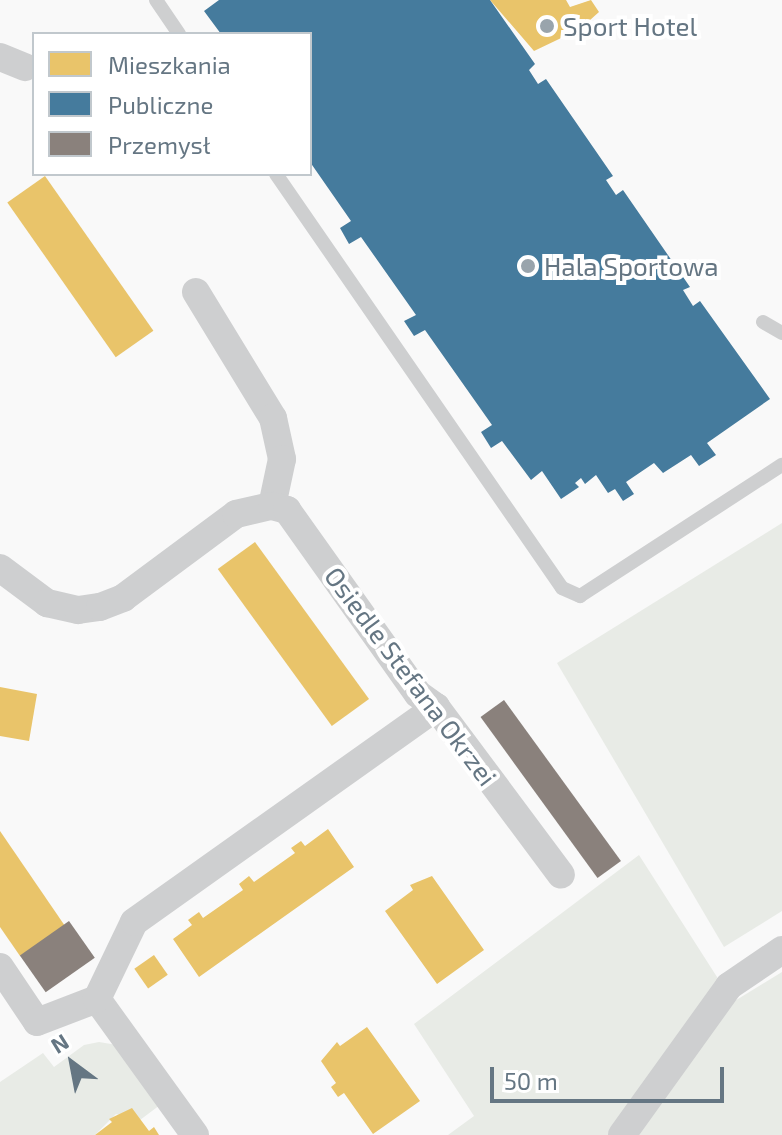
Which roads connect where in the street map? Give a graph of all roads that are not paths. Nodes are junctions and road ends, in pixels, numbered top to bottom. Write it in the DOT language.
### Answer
graph roads {
  1 [pos="156,0"];
  2 [pos="178,32"];
  3 [pos="277,176"];
  4 [pos="196,292"];
  5 [pos="763,322"];
  6 [pos="782,333"];
  7 [pos="782,465"];
  8 [pos="272,506"];
  9 [pos="0,568"];
  10 [pos="0,591"];
  11 [pos="29,592"];
  12 [pos="436,707"];
  13 [pos="561,875"];
  14 [pos="782,950"];
  15 [pos="0,967"];
  16 [pos="97,999"];
  17 [pos="195,1135"];
  18 [pos="622,1135"];
  1 -- 2 [label="lane"];
  3 -- 7 [label="lane"];
  4 -- 8 [label="street"];
  5 -- 6 [label="lane"];
  8 -- 11 [label="street"];
  8 -- 12 [label="street, Osiedle Stefana Okrzei"];
  9 -- 11 [label="street"];
  10 -- 11 [label="street"];
  12 -- 13 [label="street, Osiedle Stefana Okrzei"];
  12 -- 16 [label="street"];
  14 -- 18 [label="street"];
  15 -- 16 [label="street"];
  16 -- 17 [label="street"];
}
